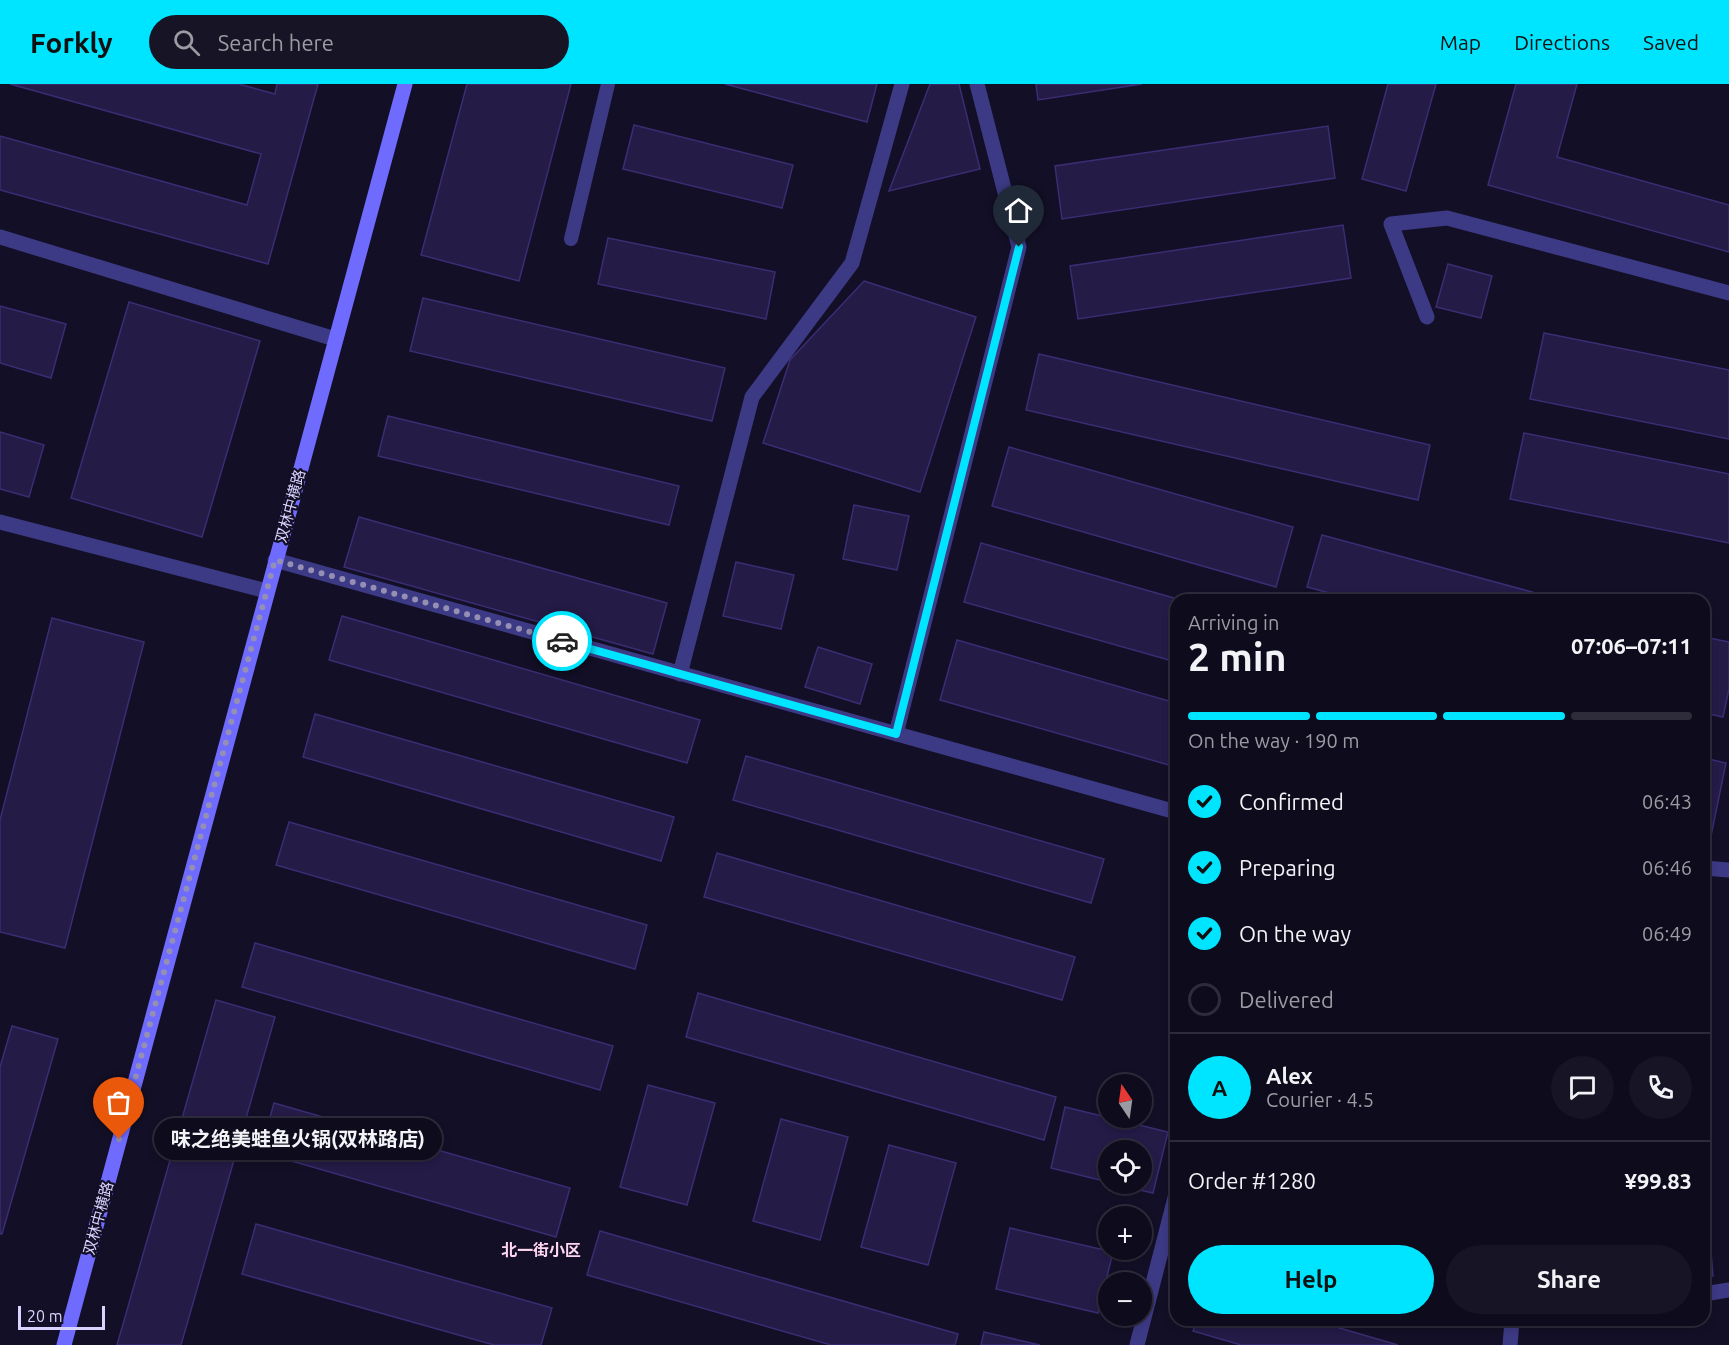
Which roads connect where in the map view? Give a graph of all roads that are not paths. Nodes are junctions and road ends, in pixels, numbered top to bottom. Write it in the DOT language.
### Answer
graph roads {
  1 [pos="405,84"];
  2 [pos="608,84"];
  3 [pos="902,84"];
  4 [pos="977,84"];
  5 [pos="0,237"];
  6 [pos="571,239"];
  7 [pos="1729,293"];
  8 [pos="1427,317"];
  9 [pos="335,339"];
  10 [pos="0,522"];
  11 [pos="275,560"];
  12 [pos="267,591"];
  13 [pos="680,674"];
  14 [pos="896,734"];
  15 [pos="1170,810"];
  16 [pos="1710,868"];
  17 [pos="1729,870"];
  18 [pos="1170,1217"];
  19 [pos="1729,1290"];
  20 [pos="1710,1293"];
  21 [pos="1512,1326"];
  22 [pos="64,1345"];
  23 [pos="1137,1345"];
  24 [pos="1510,1345"];
  1 -- 9 [label="street, 双林中横路"];
  2 -- 6 [label="lane"];
  3 -- 13 [label="street"];
  4 -- 14 [label="street"];
  5 -- 9 [label="street"];
  7 -- 8 [label="street"];
  9 -- 11 [label="street, 双林中横路"];
  10 -- 12 [label="street"];
  11 -- 12 [label="street, 双林中横路"];
  11 -- 13 [label="street"];
  12 -- 22 [label="street, 双林中横路"];
  13 -- 14 [label="street"];
  14 -- 15 [label="street"];
  16 -- 17 [label="street"];
  18 -- 23 [label="street"];
  19 -- 20 [label="street"];
  21 -- 24 [label="street"];
}
